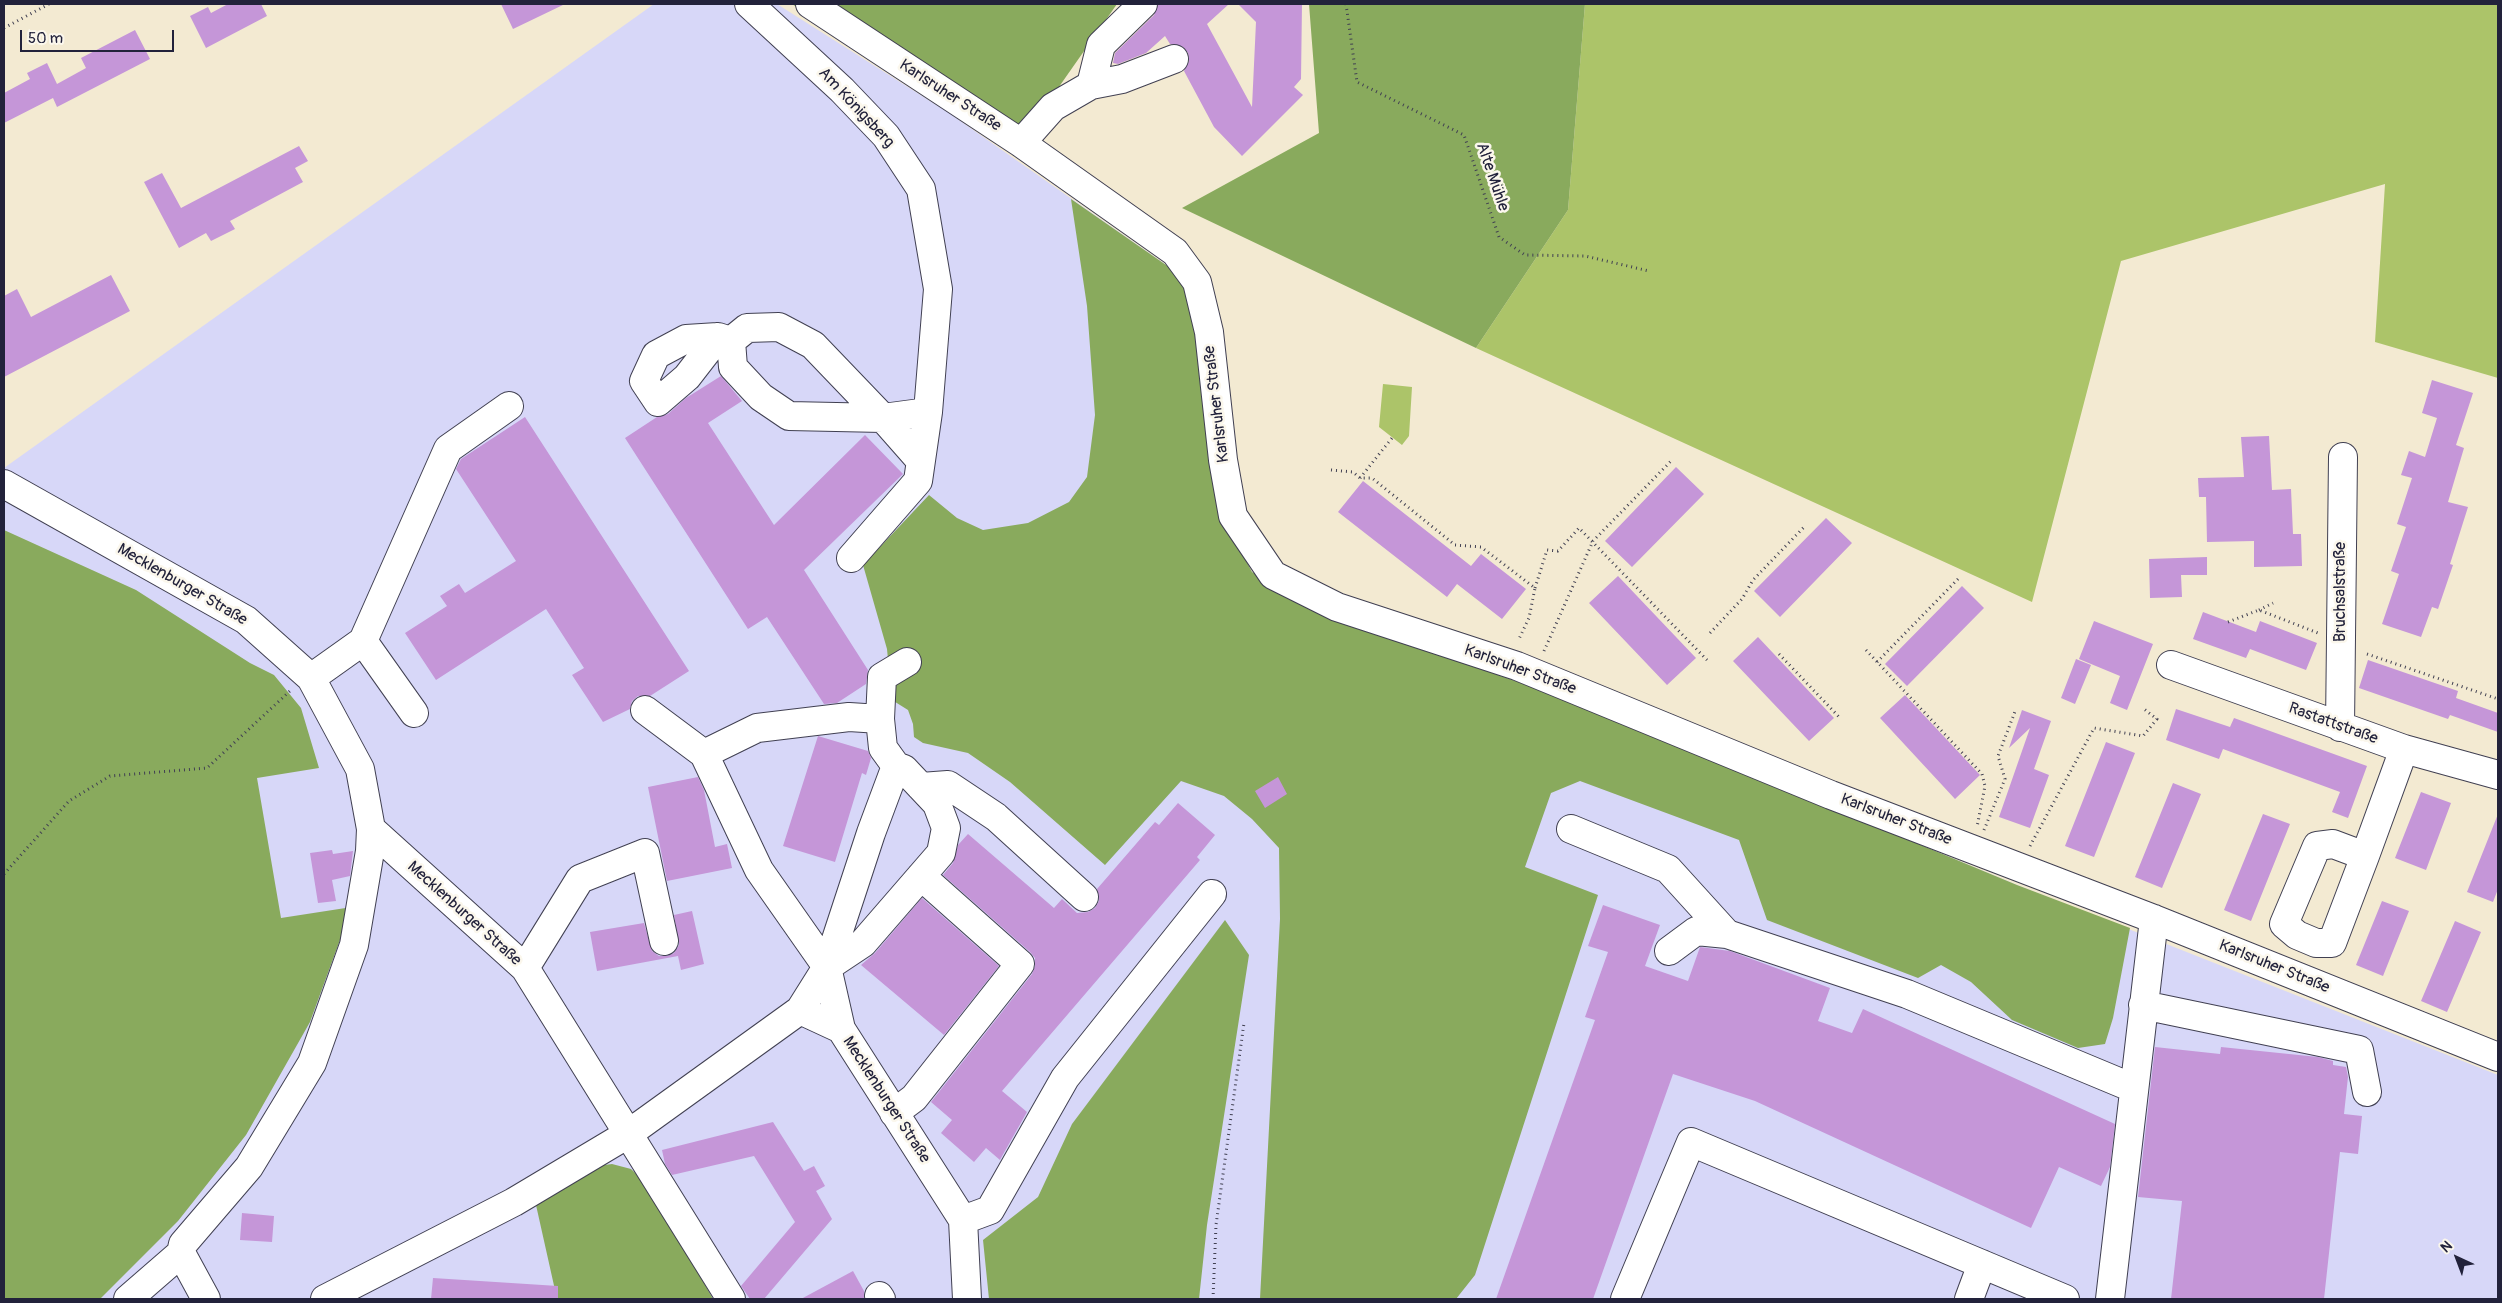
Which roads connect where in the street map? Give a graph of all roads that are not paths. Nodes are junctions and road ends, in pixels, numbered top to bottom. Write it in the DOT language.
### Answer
graph roads {
  1 [pos="749,4"];
  2 [pos="810,4"];
  3 [pos="1144,4"];
  4 [pos="1174,59"];
  5 [pos="1091,85"];
  6 [pos="1021,143"];
  7 [pos="509,406"];
  8 [pos="928,412"];
  9 [pos="883,418"];
  10 [pos="2342,458"];
  11 [pos="920,460"];
  12 [pos="4,484"];
  13 [pos="851,558"];
  14 [pos="363,641"];
  15 [pos="907,662"];
  16 [pos="2170,665"];
  17 [pos="311,678"];
  18 [pos="645,710"];
  19 [pos="414,713"];
  20 [pos="880,719"];
  21 [pos="2340,727"];
  22 [pos="2404,749"];
  23 [pos="704,754"];
  24 [pos="896,766"];
  25 [pos="2498,775"];
  26 [pos="921,787"];
  27 [pos="371,829"];
  28 [pos="1571,830"];
  29 [pos="2365,856"];
  30 [pos="921,876"];
  31 [pos="1212,894"];
  32 [pos="1084,897"];
  33 [pos="2154,919"];
  34 [pos="1727,934"];
  35 [pos="664,941"];
  36 [pos="1669,951"];
  37 [pos="827,967"];
  38 [pos="525,968"];
  39 [pos="2143,1005"];
  40 [pos="800,1010"];
  41 [pos="841,1029"];
  42 [pos="2498,1057"];
  43 [pos="2133,1088"];
  44 [pos="2367,1092"];
  45 [pos="894,1113"];
  46 [pos="628,1134"];
  47 [pos="962,1220"];
  48 [pos="181,1253"];
  49 [pos="1982,1264"];
  50 [pos="128,1299"];
  51 [pos="206,1299"];
  52 [pos="325,1299"];
  53 [pos="731,1299"];
  54 [pos="968,1299"];
  55 [pos="1624,1299"];
  56 [pos="1969,1299"];
  57 [pos="2065,1299"];
  58 [pos="2110,1299"];
  1 -- 8 [label="street, Am Königsberg"];
  2 -- 6 [label="street, Karlsruher Straße"];
  3 -- 5 [label="street"];
  4 -- 5 [label="street"];
  5 -- 6 [label="street"];
  6 -- 33 [label="street, Karlsruher Straße"];
  7 -- 14 [label="street"];
  8 -- 9 [label="street"];
  8 -- 11 [label="street, Am Königsberg"];
  9 -- 9 [label="street"];
  9 -- 11 [label="street"];
  10 -- 21 [label="street, Bruchsalstraße"];
  11 -- 13 [label="street, Am Königsberg"];
  12 -- 17 [label="street, Mecklenburger Straße"];
  14 -- 17 [label="street"];
  14 -- 19 [label="street"];
  15 -- 20 [label="street"];
  16 -- 21 [label="street, Rastattstraße"];
  17 -- 27 [label="street, Mecklenburger Straße"];
  18 -- 23 [label="street"];
  20 -- 23 [label="street"];
  20 -- 24 [label="street"];
  21 -- 22 [label="street, Rastattstraße"];
  22 -- 25 [label="street, Rastattstraße"];
  22 -- 29 [label="street"];
  23 -- 37 [label="street"];
  24 -- 26 [label="street"];
  24 -- 37 [label="street"];
  26 -- 30 [label="street"];
  26 -- 32 [label="street"];
  27 -- 38 [label="street, Mecklenburger Straße"];
  27 -- 48 [label="street, Mecklenburger Straße"];
  28 -- 34 [label="street"];
  30 -- 37 [label="street"];
  30 -- 45 [label="street"];
  31 -- 47 [label="street"];
  33 -- 39 [label="street"];
  33 -- 42 [label="street, Karlsruher Straße"];
  34 -- 36 [label="street"];
  34 -- 43 [label="street"];
  35 -- 38 [label="street"];
  37 -- 40 [label="street"];
  37 -- 41 [label="street"];
  38 -- 46 [label="street, Mecklenburger Straße"];
  39 -- 43 [label="street"];
  39 -- 44 [label="street"];
  40 -- 41 [label="street, Mecklenburger Straße"];
  40 -- 46 [label="street"];
  41 -- 45 [label="street, Mecklenburger Straße"];
  43 -- 58 [label="street"];
  45 -- 47 [label="street, Mecklenburger Straße"];
  46 -- 52 [label="street"];
  46 -- 53 [label="street, Mecklenburger Straße"];
  47 -- 54 [label="street, Mecklenburger Straße"];
  48 -- 50 [label="street, Mecklenburger Straße"];
  48 -- 51 [label="street"];
  49 -- 55 [label="street"];
  49 -- 56 [label="street"];
  49 -- 57 [label="street"];
}
